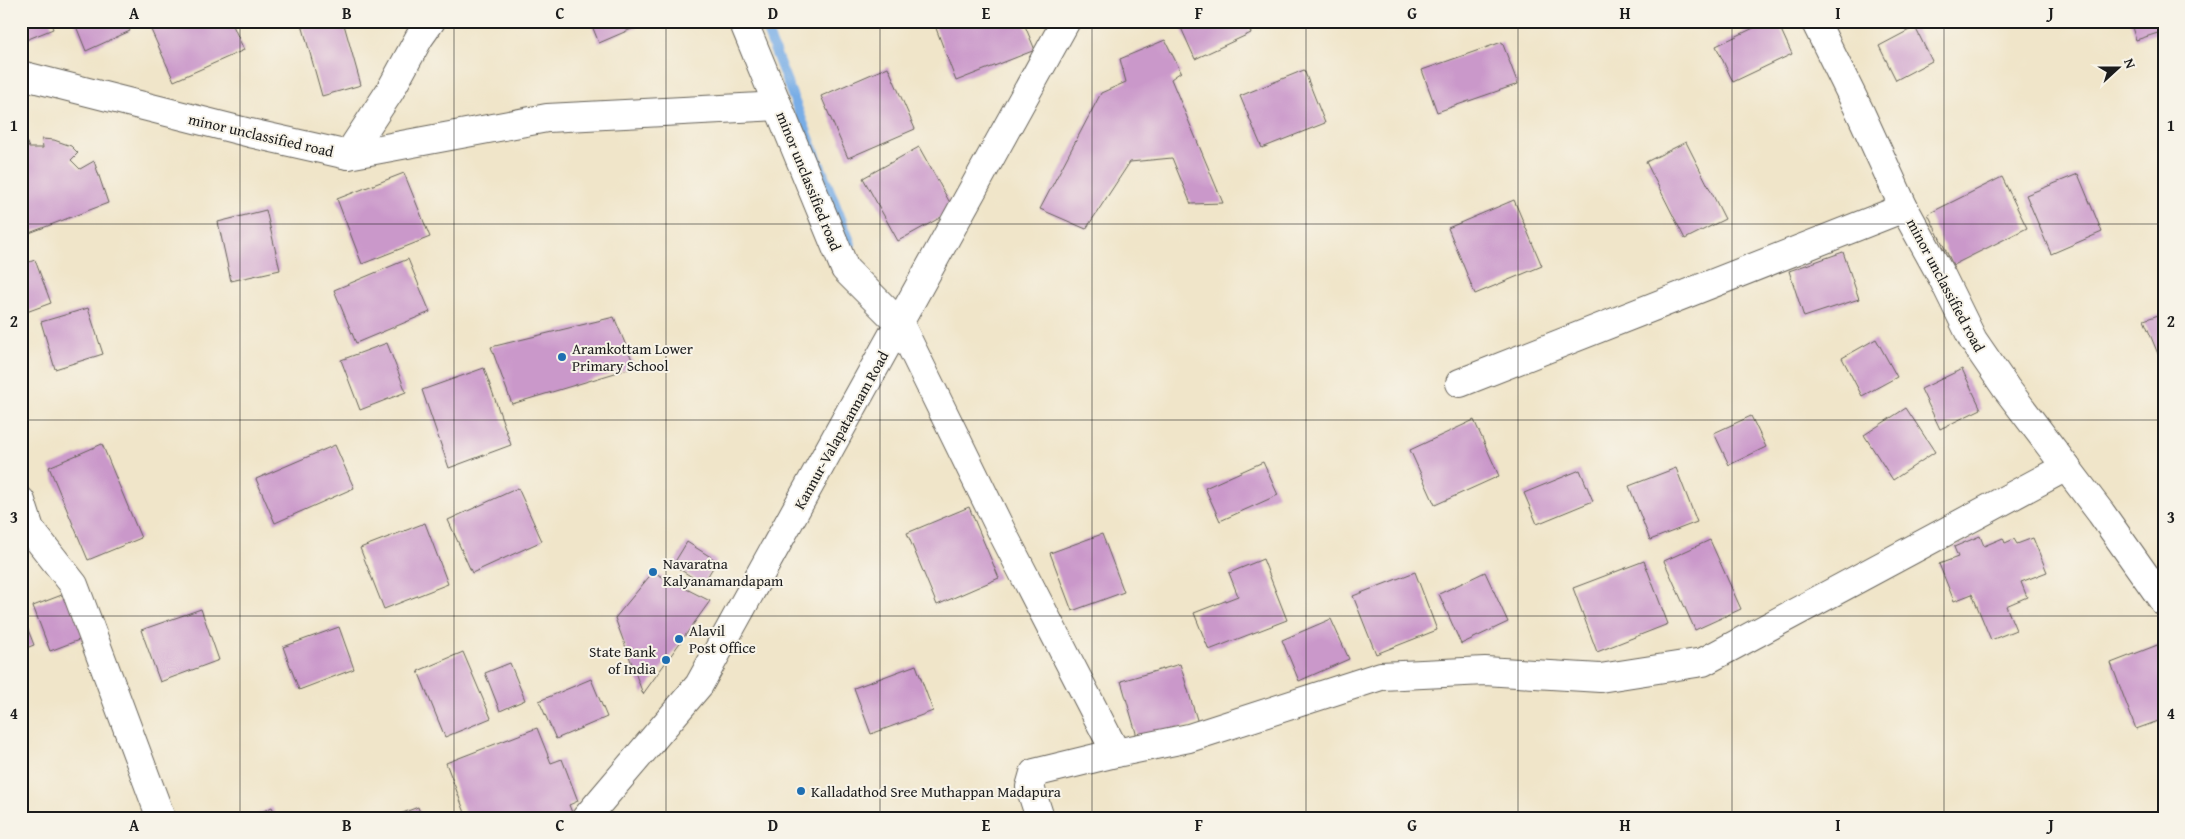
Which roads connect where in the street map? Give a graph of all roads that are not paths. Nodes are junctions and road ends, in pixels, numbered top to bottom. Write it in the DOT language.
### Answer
graph roads {
  1 [pos="431,21"];
  2 [pos="743,21"];
  3 [pos="1066,21"];
  4 [pos="1815,21"];
  5 [pos="21,75"];
  6 [pos="778,106"];
  7 [pos="348,155"];
  8 [pos="1904,208"];
  9 [pos="900,324"];
  10 [pos="1460,383"];
  11 [pos="2066,467"];
  12 [pos="21,501"];
  13 [pos="2164,602"];
  14 [pos="1116,753"];
  15 [pos="161,818"];
  16 [pos="586,818"];
  17 [pos="1040,818"];
  1 -- 7 [label="street, minor unclassified road"];
  2 -- 6 [label="street, minor unclassified road"];
  3 -- 9 [label="street, Kannur-Valapatannam Road"];
  4 -- 8 [label="street, minor unclassified road"];
  5 -- 7 [label="street, minor unclassified road"];
  6 -- 7 [label="street"];
  6 -- 9 [label="street, minor unclassified road"];
  8 -- 10 [label="street"];
  8 -- 11 [label="street, minor unclassified road"];
  9 -- 14 [label="street, minor unclassified road"];
  9 -- 16 [label="street, Kannur-Valapatannam Road"];
  11 -- 13 [label="street, minor unclassified road"];
  11 -- 14 [label="street"];
  12 -- 15 [label="street"];
  14 -- 17 [label="street"];
}
